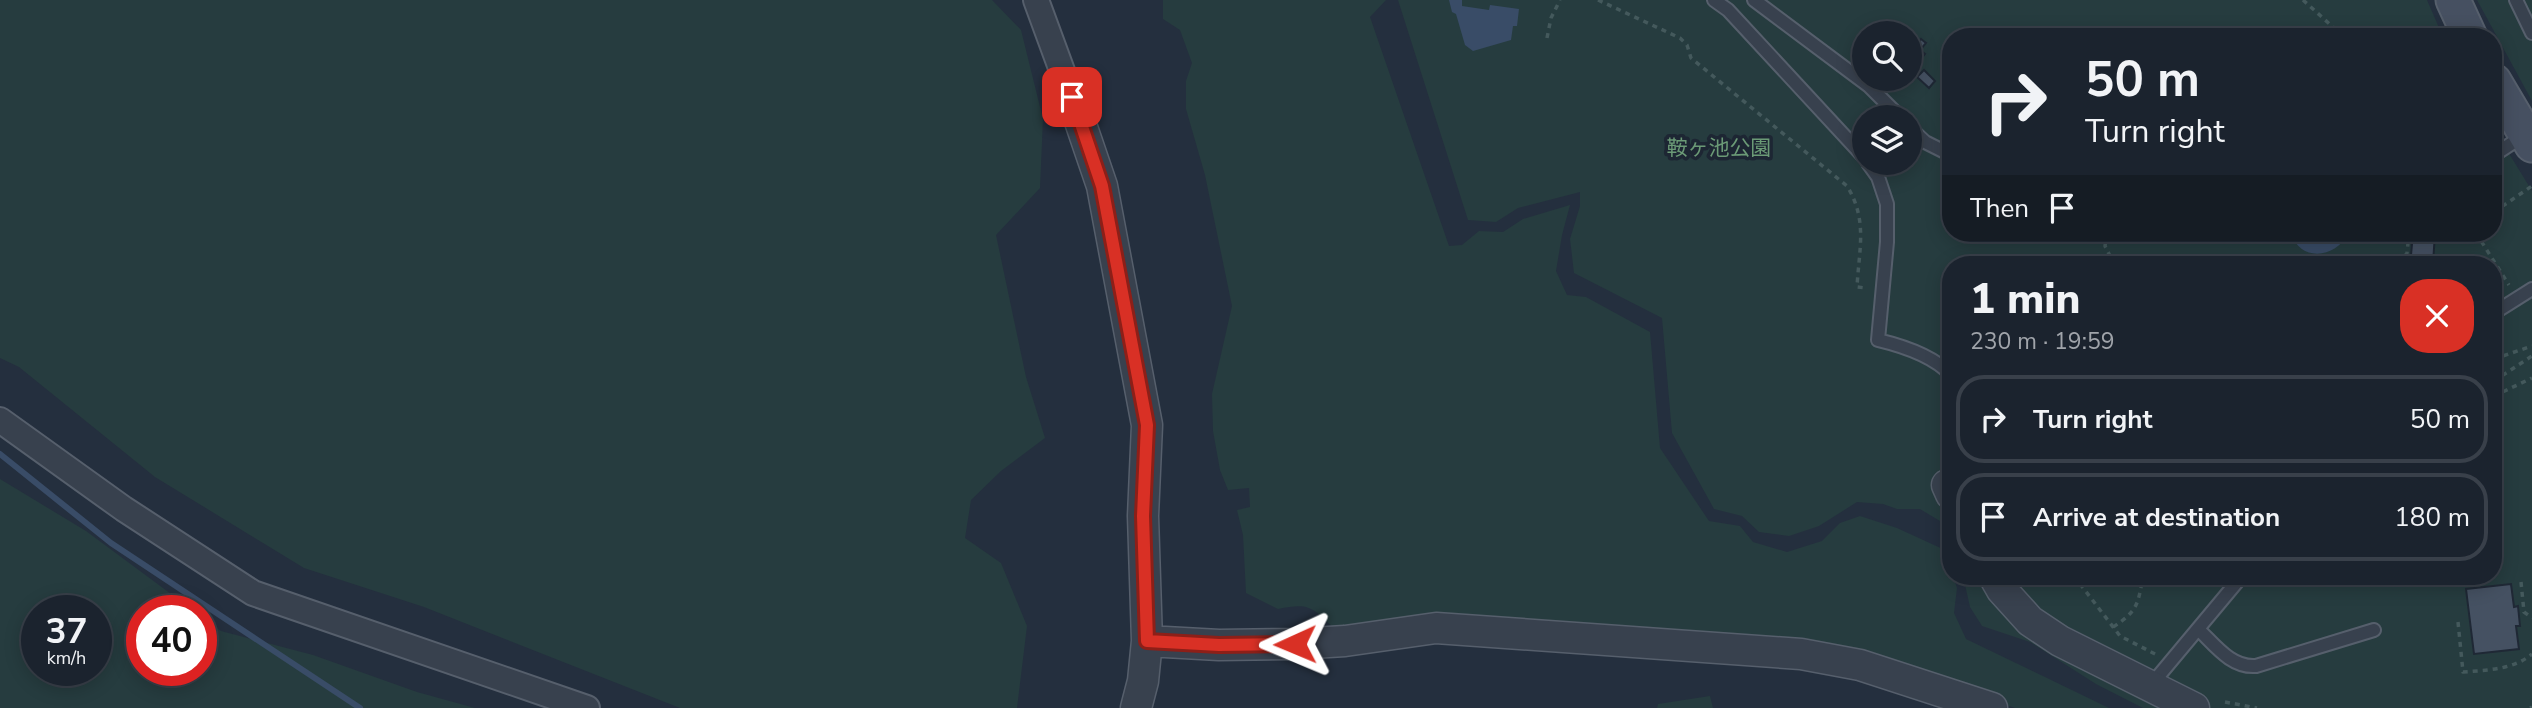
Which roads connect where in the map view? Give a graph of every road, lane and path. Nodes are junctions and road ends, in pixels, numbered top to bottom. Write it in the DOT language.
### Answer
graph roads {
  1 [pos="1037,0"];
  2 [pos="1560,0"];
  3 [pos="1598,0"];
  4 [pos="1714,0"];
  5 [pos="1754,0"];
  6 [pos="2303,0"];
  7 [pos="2453,0"];
  8 [pos="2516,0"];
  9 [pos="2334,28"];
  10 [pos="2466,28"];
  11 [pos="2532,33"];
  12 [pos="1547,38"];
  13 [pos="2502,94"];
  14 [pos="1072,97"];
  15 [pos="1888,105"];
  16 [pos="1922,139"];
  17 [pos="2529,140"];
  18 [pos="1852,144"];
  19 [pos="1942,150"];
  20 [pos="2502,152"];
  21 [pos="1877,175"];
  22 [pos="2532,186"];
  23 [pos="2502,207"];
  24 [pos="2484,242"];
  25 [pos="2495,256"];
  26 [pos="2502,264"];
  27 [pos="1882,290"];
  28 [pos="2526,293"];
  29 [pos="2502,308"];
  30 [pos="2532,346"];
  31 [pos="2502,356"];
  32 [pos="2532,356"];
  33 [pos="1942,367"];
  34 [pos="2502,376"];
  35 [pos="2532,378"];
  36 [pos="2502,392"];
  37 [pos="0,420"];
  38 [pos="2521,582"];
  39 [pos="1999,585"];
  40 [pos="2081,585"];
  41 [pos="2142,585"];
  42 [pos="2235,585"];
  43 [pos="2532,618"];
  44 [pos="2458,622"];
  45 [pos="2113,627"];
  46 [pos="2198,629"];
  47 [pos="2374,630"];
  48 [pos="1147,641"];
  49 [pos="2532,654"];
  50 [pos="2171,662"];
  51 [pos="2151,685"];
  52 [pos="2225,702"];
  53 [pos="587,708"];
  54 [pos="1136,708"];
  55 [pos="1992,708"];
  56 [pos="2194,708"];
  57 [pos="2257,708"];
  1 -- 14 [label="street"];
  2 -- 12 [label="path"];
  3 -- 27 [label="path"];
  4 -- 18 [label="lane"];
  5 -- 15 [label="lane"];
  6 -- 9 [label="path"];
  7 -- 10 [label="main road"];
  8 -- 11 [label="lane"];
  13 -- 17 [label="main road"];
  14 -- 48 [label="street"];
  16 -- 19 [label="lane"];
  17 -- 20 [label="lane"];
  21 -- 27 [label="lane"];
  22 -- 23 [label="path"];
  24 -- 25 [label="path"];
  26 -- 28 [label="path"];
  27 -- 33 [label="lane"];
  28 -- 29 [label="lane"];
  30 -- 31 [label="path"];
  32 -- 34 [label="path"];
  35 -- 36 [label="path"];
  37 -- 53 [label="street"];
  38 -- 43 [label="path"];
  39 -- 51 [label="street"];
  40 -- 45 [label="path"];
  41 -- 45 [label="path"];
  42 -- 46 [label="lane"];
  44 -- 49 [label="path"];
  45 -- 50 [label="path"];
  46 -- 47 [label="lane"];
  46 -- 50 [label="lane"];
  48 -- 54 [label="street"];
  48 -- 55 [label="street"];
  50 -- 51 [label="lane"];
  51 -- 56 [label="street"];
  52 -- 57 [label="path"];
}
